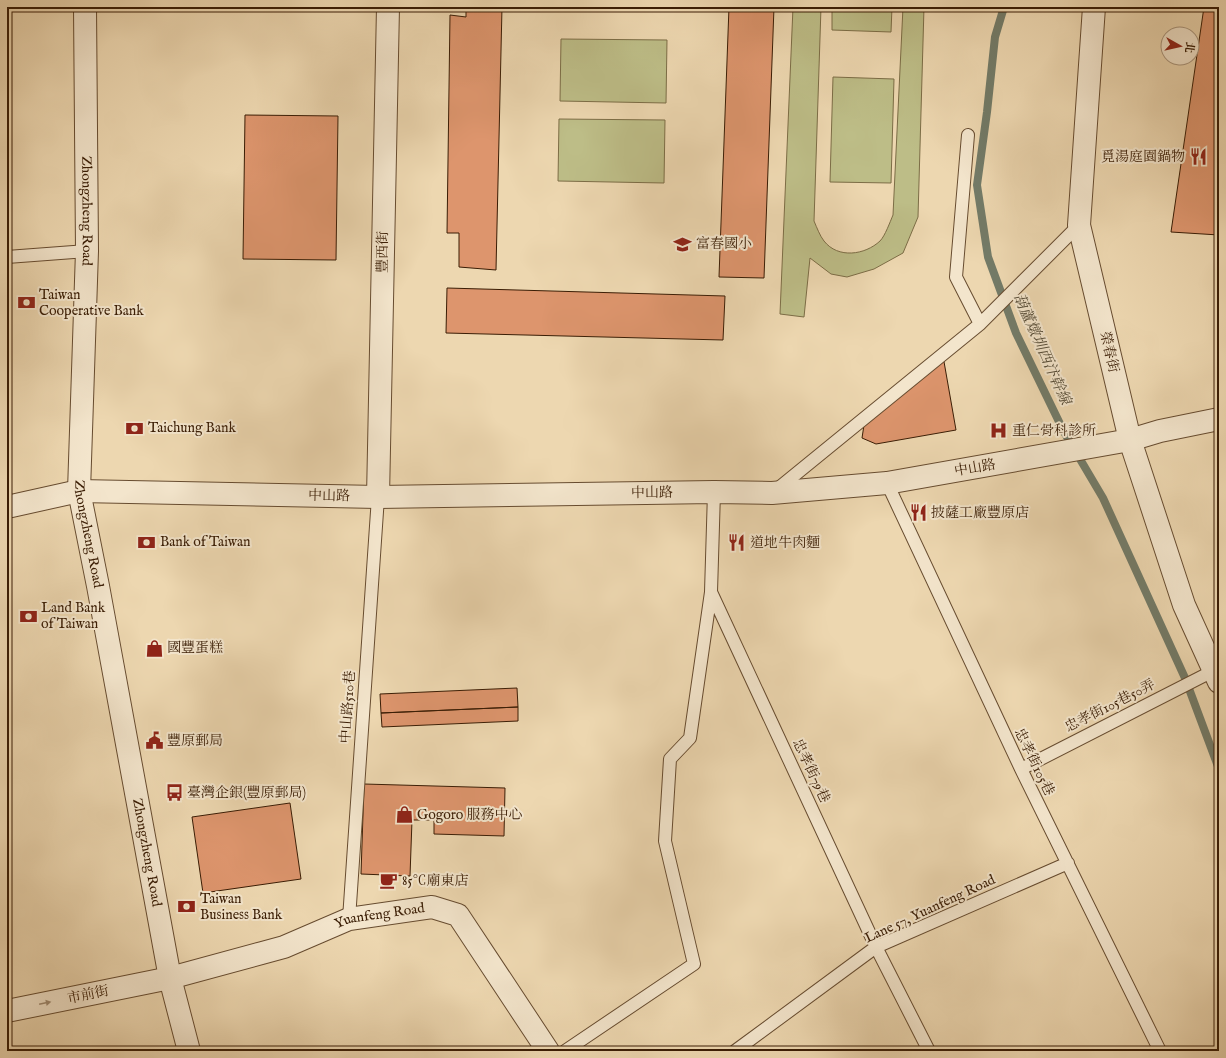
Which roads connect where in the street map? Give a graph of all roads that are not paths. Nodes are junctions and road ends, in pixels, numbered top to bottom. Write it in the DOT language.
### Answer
graph roads {
  1 [pos="85,7"];
  2 [pos="388,7"];
  3 [pos="1094,7"];
  4 [pos="968,135"];
  5 [pos="1079,225"];
  6 [pos="87,251"];
  7 [pos="7,257"];
  8 [pos="980,324"];
  9 [pos="1219,419"];
  10 [pos="1130,440"];
  11 [pos="887,483"];
  12 [pos="79,491"];
  13 [pos="714,492"];
  14 [pos="772,493"];
  15 [pos="378,497"];
  16 [pos="7,507"];
  17 [pos="711,592"];
  18 [pos="1211,677"];
  19 [pos="1020,769"];
  20 [pos="1068,863"];
  21 [pos="349,919"];
  22 [pos="876,947"];
  23 [pos="170,978"];
  24 [pos="7,1011"];
  25 [pos="189,1051"];
  26 [pos="548,1051"];
  27 [pos="565,1051"];
  28 [pos="735,1051"];
  29 [pos="929,1051"];
  30 [pos="1160,1051"];
  1 -- 6 [label="street, Zhongzheng Road"];
  2 -- 15 [label="street, 豐西街"];
  3 -- 5 [label="street, 榮春街"];
  4 -- 8 [label="lane"];
  5 -- 8 [label="lane"];
  5 -- 10 [label="street, 榮春街"];
  6 -- 7 [label="lane"];
  6 -- 12 [label="street, Zhongzheng Road"];
  8 -- 14 [label="lane"];
  9 -- 10 [label="street, 中山路"];
  10 -- 11 [label="street, 中山路"];
  10 -- 18 [label="street, 榮春街"];
  11 -- 14 [label="street, 中山路"];
  11 -- 19 [label="lane, 忠孝街105巷"];
  12 -- 15 [label="street, 中山路"];
  12 -- 16 [label="street, 中山路"];
  12 -- 23 [label="street, Zhongzheng Road"];
  13 -- 14 [label="street, 中山路"];
  13 -- 15 [label="street, 中山路"];
  13 -- 17 [label="lane, 忠孝街79巷"];
  15 -- 21 [label="lane, 中山路510巷"];
  17 -- 22 [label="lane, 忠孝街79巷"];
  17 -- 27 [label="lane"];
  18 -- 19 [label="lane, 忠孝街105巷50弄"];
  19 -- 20 [label="lane, 忠孝街105巷"];
  20 -- 22 [label="lane, Lane 57, Yuanfeng Road"];
  20 -- 30 [label="lane, 忠孝街105巷"];
  21 -- 23 [label="street, Yuanfeng Road"];
  21 -- 26 [label="street, Yuanfeng Road"];
  22 -- 28 [label="lane, Lane 57, Yuanfeng Road"];
  22 -- 29 [label="lane, 忠孝街79巷"];
  24 -- 23 [label="street, 市前街, one-way"];
  23 -- 25 [label="street, Zhongzheng Road"];
}
